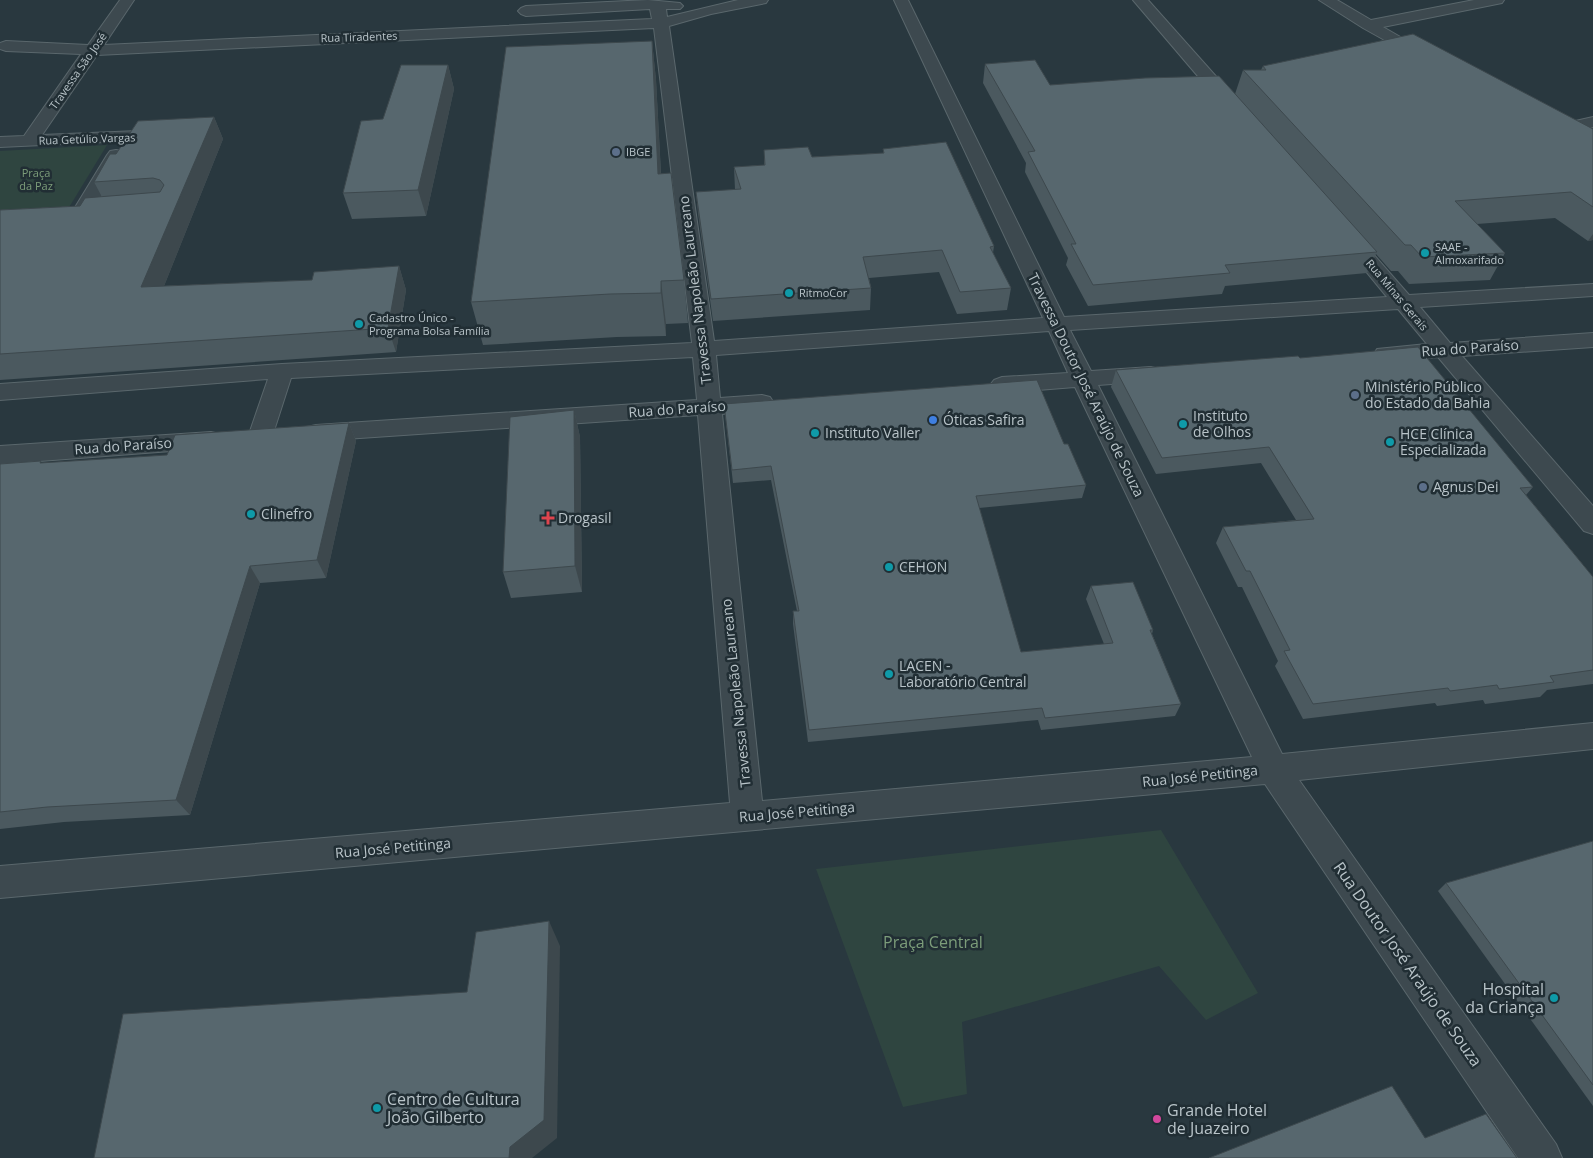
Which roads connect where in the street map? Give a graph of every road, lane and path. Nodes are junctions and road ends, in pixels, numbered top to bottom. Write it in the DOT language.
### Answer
graph roads {
  1 [pos="127,0"];
  2 [pos="761,0"];
  3 [pos="901,0"];
  4 [pos="1140,0"];
  5 [pos="1326,0"];
  6 [pos="1497,0"];
  7 [pos="657,4"];
  8 [pos="709,10"];
  9 [pos="516,11"];
  10 [pos="661,23"];
  11 [pos="1368,25"];
  12 [pos="122,33"];
  13 [pos="103,34"];
  14 [pos="3,46"];
  15 [pos="92,50"];
  16 [pos="1436,64"];
  17 [pos="1243,118"];
  18 [pos="1538,122"];
  19 [pos="1593,122"];
  20 [pos="1555,131"];
  21 [pos="184,135"];
  22 [pos="126,137"];
  23 [pos="29,141"];
  24 [pos="0,142"];
  25 [pos="1578,144"];
  26 [pos="81,214"];
  27 [pos="1334,221"];
  28 [pos="1593,290"];
  29 [pos="1405,302"];
  30 [pos="1057,324"];
  31 [pos="1593,340"];
  32 [pos="704,350"];
  33 [pos="1443,350"];
  34 [pos="1365,356"];
  35 [pos="282,371"];
  36 [pos="1170,372"];
  37 [pos="1083,380"];
  38 [pos="984,387"];
  39 [pos="0,392"];
  40 [pos="787,401"];
  41 [pos="708,407"];
  42 [pos="262,437"];
  43 [pos="0,454"];
  44 [pos="1593,524"];
  45 [pos="1593,736"];
  46 [pos="1273,769"];
  47 [pos="747,817"];
  48 [pos="0,882"];
  49 [pos="1542,1158"];
  1 -- 13 [label="street, Travessa São José"];
  2 -- 8 [label="street, Rua Tiradentes"];
  3 -- 30 [label="street, Travessa Doutor José Araújo de Souza"];
  4 -- 17 [label="street"];
  5 -- 11 [label="street"];
  6 -- 11 [label="street"];
  7 -- 8 [label="street, Rua Tiradentes"];
  7 -- 9 [label="street, Rua Tiradentes"];
  7 -- 10 [label="street, Travessa Napoleão Laureano"];
  8 -- 10 [label="street, Rua Tiradentes"];
  10 -- 15 [label="street, Rua Tiradentes"];
  10 -- 32 [label="street, Travessa Napoleão Laureano"];
  11 -- 16 [label="street"];
  12 -- 13 [label="street, Rua Tiradentes"];
  13 -- 14 [label="street, Rua Tiradentes"];
  13 -- 15 [label="street, Travessa São José"];
  14 -- 15 [label="street, Rua Tiradentes"];
  15 -- 23 [label="street, Travessa São José"];
  18 -- 20 [label="street"];
  19 -- 20 [label="street"];
  20 -- 25 [label="street"];
  21 -- 22 [label="street, Rua Getúlio Vargas"];
  22 -- 23 [label="street, Rua Getúlio Vargas"];
  22 -- 26 [label="street"];
  23 -- 24 [label="street, Rua Getúlio Vargas"];
  27 -- 29 [label="street, Rua Minas Gerais"];
  28 -- 29 [label="street"];
  29 -- 30 [label="street"];
  29 -- 33 [label="street, Rua Minas Gerais"];
  30 -- 32 [label="street"];
  30 -- 37 [label="street, Travessa Doutor José Araújo de Souza"];
  31 -- 33 [label="street, Rua do Paraíso"];
  32 -- 35 [label="street"];
  32 -- 41 [label="street, Travessa Napoleão Laureano"];
  33 -- 34 [label="street, Rua do Paraíso"];
  33 -- 44 [label="street, Rua Minas Gerais"];
  35 -- 39 [label="street"];
  35 -- 42 [label="street"];
  36 -- 37 [label="street"];
  37 -- 38 [label="street"];
  37 -- 46 [label="street, Travessa Doutor José Araújo de Souza"];
  40 -- 41 [label="street, Rua do Paraíso"];
  41 -- 42 [label="street, Rua do Paraíso"];
  41 -- 47 [label="street, Travessa Napoleão Laureano"];
  42 -- 43 [label="street, Rua do Paraíso"];
  45 -- 46 [label="street, Rua José Petitinga"];
  46 -- 47 [label="street, Rua José Petitinga"];
  46 -- 49 [label="street, Rua Doutor José Araújo de Souza"];
  47 -- 48 [label="street, Rua José Petitinga"];
}
